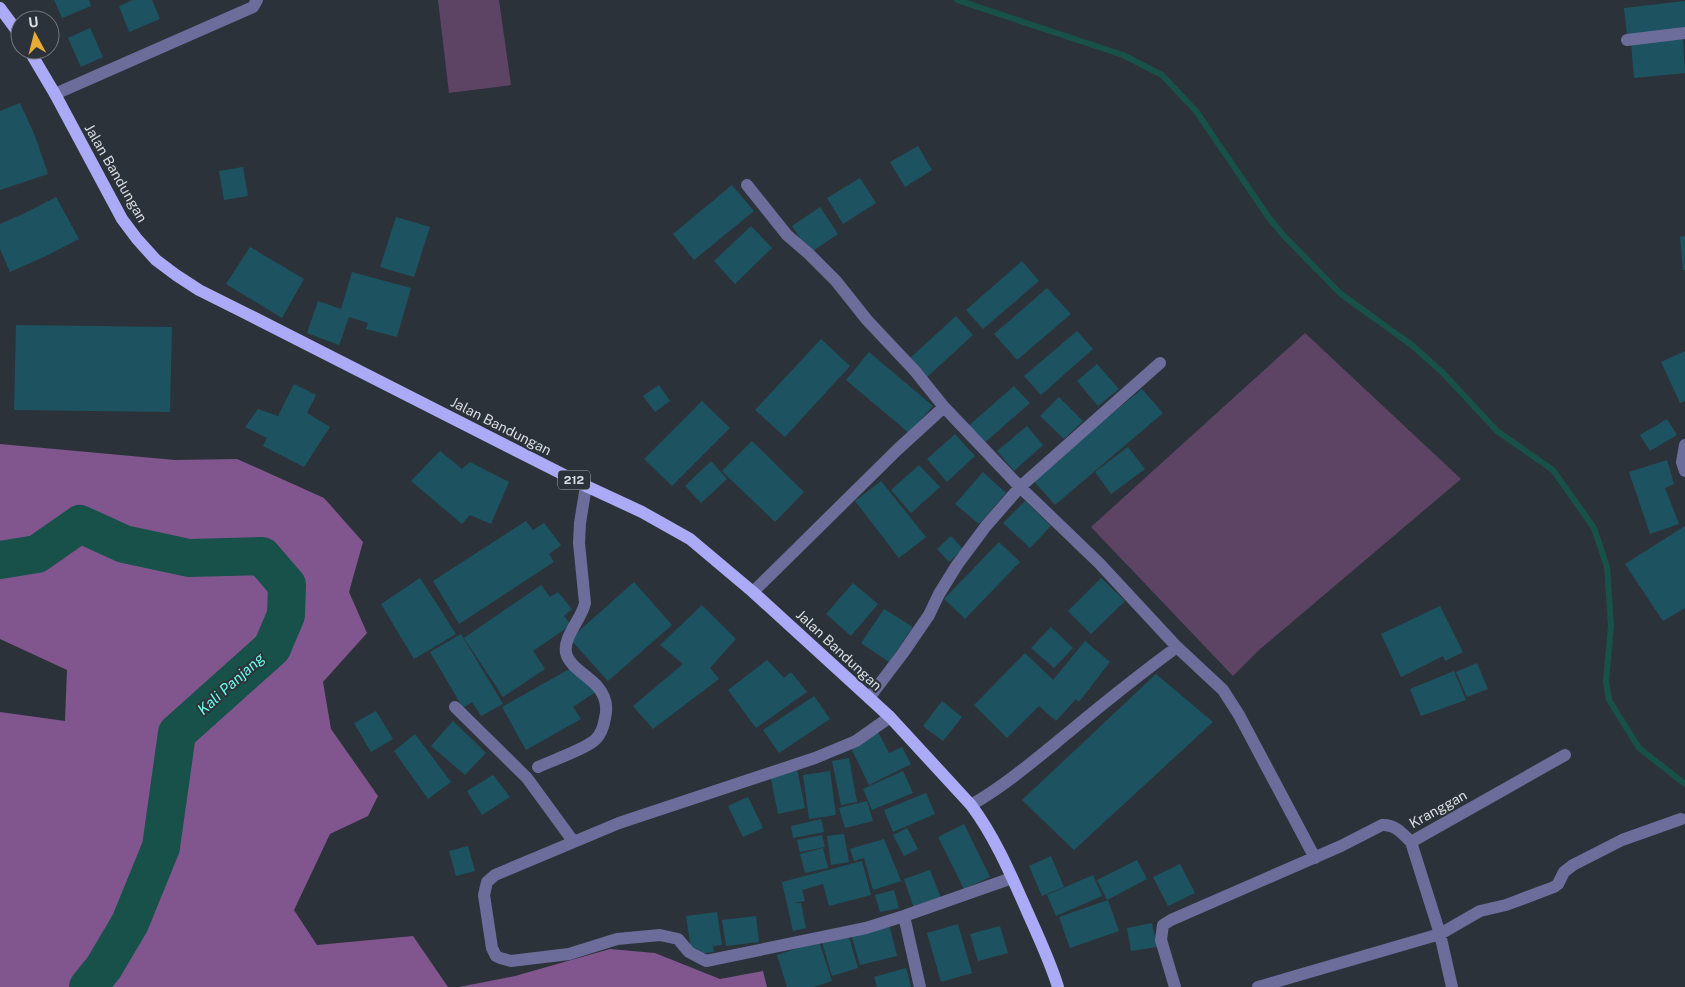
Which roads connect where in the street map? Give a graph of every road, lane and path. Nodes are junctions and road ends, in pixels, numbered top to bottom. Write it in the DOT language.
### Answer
graph roads {
  1 [pos="257,0"];
  2 [pos="0,8"];
  3 [pos="10,22"];
  4 [pos="1685,33"];
  5 [pos="1627,40"];
  6 [pos="35,60"];
  7 [pos="55,94"];
  8 [pos="747,185"];
  9 [pos="1160,363"];
  10 [pos="944,407"];
  11 [pos="1685,446"];
  12 [pos="1685,471"];
  13 [pos="586,486"];
  14 [pos="1020,488"];
  15 [pos="753,592"];
  16 [pos="1177,646"];
  17 [pos="869,698"];
  18 [pos="455,707"];
  19 [pos="890,717"];
  20 [pos="1565,755"];
  21 [pos="538,767"];
  22 [pos="971,806"];
  23 [pos="1681,819"];
  24 [pos="573,841"];
  25 [pos="1411,842"];
  26 [pos="1315,858"];
  27 [pos="1012,878"];
  28 [pos="904,916"];
  29 [pos="1440,934"];
  30 [pos="920,987"];
  31 [pos="1058,987"];
  32 [pos="1175,987"];
  33 [pos="1258,987"];
  34 [pos="1452,987"];
  1 -- 7 [label="street"];
  2 -- 3 [label="main road"];
  4 -- 5 [label="street"];
  6 -- 7 [label="main road, Jalan Bandungan / 212"];
  7 -- 13 [label="main road, Jalan Bandungan / 212"];
  8 -- 10 [label="street"];
  9 -- 14 [label="street"];
  10 -- 14 [label="street"];
  10 -- 15 [label="street"];
  11 -- 12 [label="street"];
  13 -- 15 [label="main road, Jalan Bandungan / 212"];
  13 -- 21 [label="street"];
  14 -- 16 [label="street"];
  14 -- 17 [label="street"];
  15 -- 17 [label="main road, Jalan Bandungan / 212"];
  16 -- 22 [label="street"];
  16 -- 26 [label="street"];
  17 -- 19 [label="main road, Jalan Bandungan / 212"];
  18 -- 24 [label="street"];
  19 -- 22 [label="main road, Jalan Bandungan / 212"];
  19 -- 24 [label="street"];
  20 -- 25 [label="street, Kranggan"];
  22 -- 27 [label="main road, Jalan Bandungan / 212"];
  23 -- 29 [label="street"];
  24 -- 28 [label="street"];
  25 -- 26 [label="street"];
  25 -- 29 [label="street, Kranggan"];
  26 -- 32 [label="street"];
  27 -- 28 [label="street"];
  27 -- 31 [label="main road, Jalan Bandungan / 212"];
  28 -- 30 [label="street"];
  29 -- 33 [label="street"];
  29 -- 34 [label="street, Kranggan"];
}
